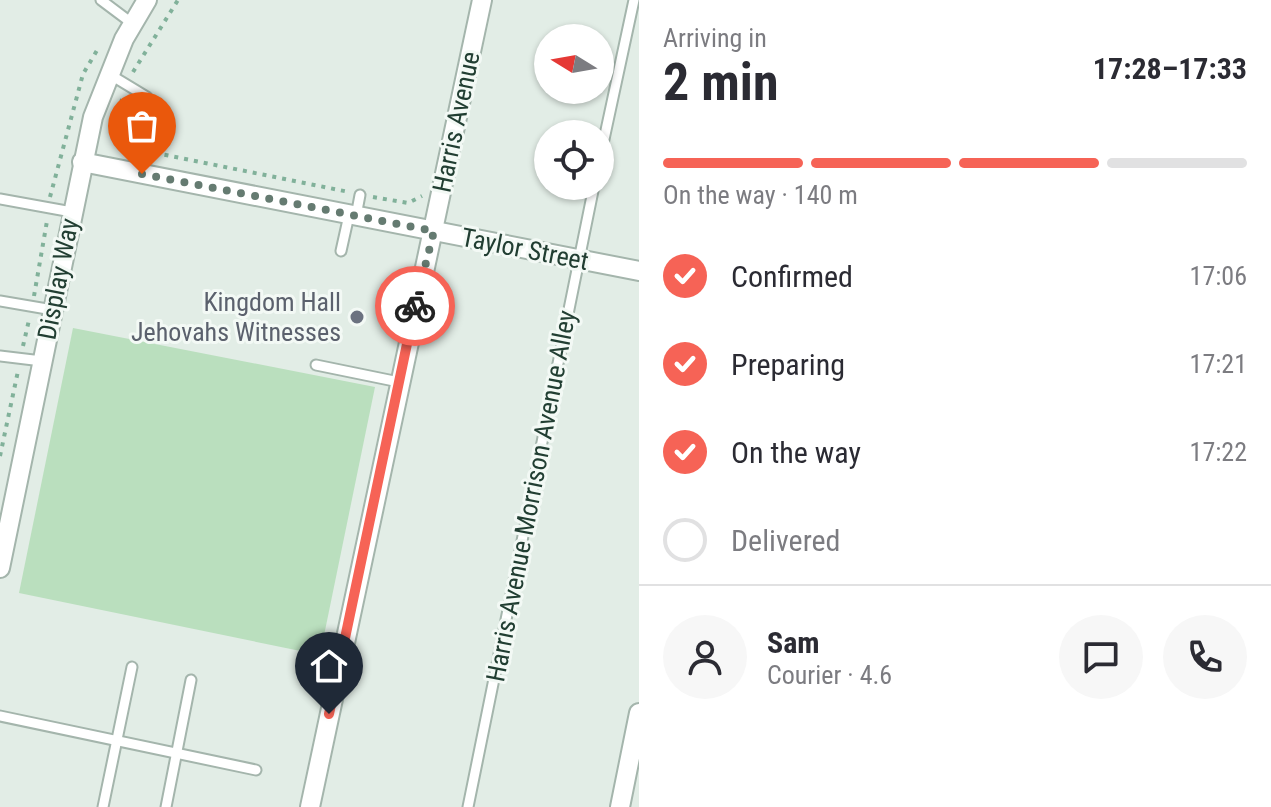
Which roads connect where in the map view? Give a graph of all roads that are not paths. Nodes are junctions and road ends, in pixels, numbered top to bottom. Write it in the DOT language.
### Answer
graph roads {
  1 [pos="101,0"];
  2 [pos="147,0"];
  3 [pos="482,0"];
  4 [pos="634,0"];
  5 [pos="133,24"];
  6 [pos="109,74"];
  7 [pos="147,97"];
  8 [pos="608,120"];
  9 [pos="82,162"];
  10 [pos="360,195"];
  11 [pos="0,199"];
  12 [pos="591,200"];
  13 [pos="72,212"];
  14 [pos="353,215"];
  15 [pos="434,231"];
  16 [pos="341,251"];
  17 [pos="578,260"];
  18 [pos="639,271"];
  19 [pos="0,301"];
  20 [pos="53,310"];
  21 [pos="0,356"];
  22 [pos="42,361"];
  23 [pos="316,365"];
  24 [pos="399,382"];
  25 [pos="8,493"];
  26 [pos="0,568"];
  27 [pos="132,667"];
  28 [pos="191,680"];
  29 [pos="639,713"];
  30 [pos="0,716"];
  31 [pos="116,741"];
  32 [pos="176,753"];
  33 [pos="256,770"];
  34 [pos="103,807"];
  35 [pos="166,807"];
  36 [pos="310,807"];
  37 [pos="468,807"];
  38 [pos="620,807"];
  1 -- 5 [label="lane"];
  2 -- 5 [label="street, Display Way"];
  3 -- 15 [label="street, Harris Avenue"];
  4 -- 8 [label="lane"];
  5 -- 6 [label="street, Display Way"];
  6 -- 7 [label="lane"];
  6 -- 9 [label="street, Display Way"];
  9 -- 13 [label="street, Display Way"];
  9 -- 14 [label="street, Taylor Street"];
  10 -- 14 [label="lane"];
  11 -- 13 [label="lane"];
  12 -- 17 [label="lane, Harris Avenue Morrison Avenue Alley"];
  13 -- 20 [label="street, Display Way"];
  14 -- 15 [label="street, Taylor Street"];
  14 -- 16 [label="lane"];
  15 -- 17 [label="street, Taylor Street"];
  15 -- 24 [label="street, Harris Avenue"];
  17 -- 18 [label="street, Taylor Street"];
  17 -- 37 [label="lane, Harris Avenue Morrison Avenue Alley"];
  19 -- 20 [label="lane"];
  20 -- 22 [label="street, Display Way"];
  21 -- 22 [label="lane"];
  22 -- 25 [label="street, Display Way"];
  23 -- 24 [label="lane"];
  24 -- 36 [label="street, Harris Avenue"];
  25 -- 26 [label="street, Display Way"];
  27 -- 31 [label="lane"];
  28 -- 32 [label="lane"];
  29 -- 38 [label="street"];
  30 -- 31 [label="lane"];
  31 -- 32 [label="lane"];
  31 -- 34 [label="lane"];
  32 -- 33 [label="lane"];
  32 -- 35 [label="lane"];
}
